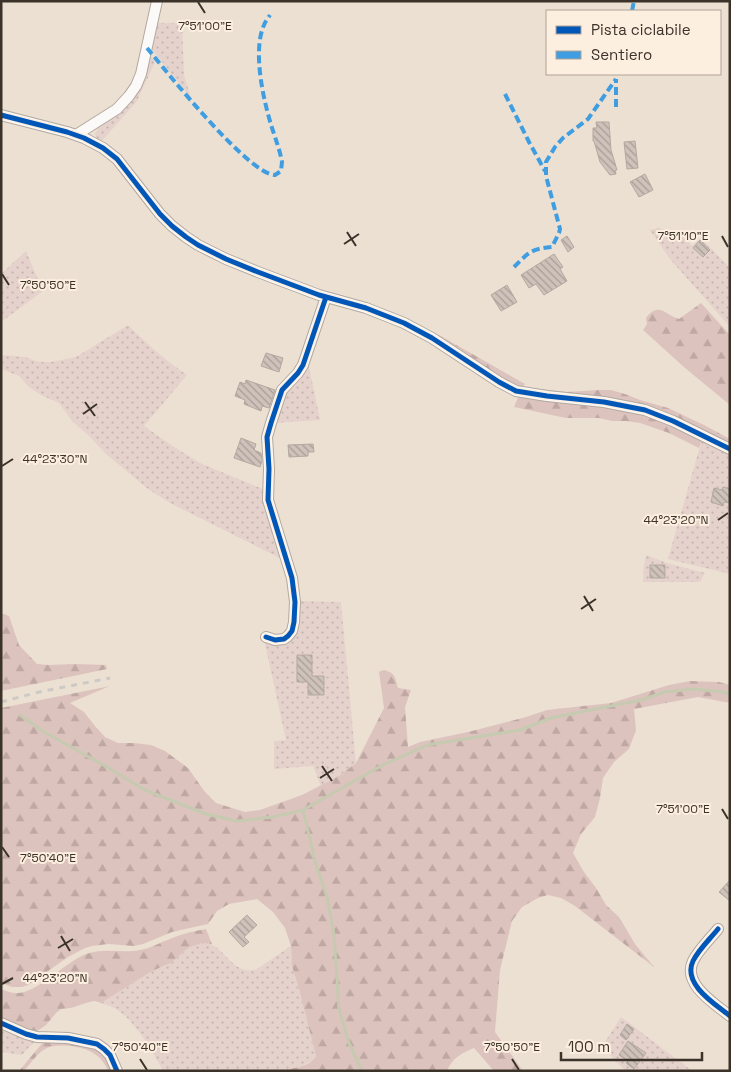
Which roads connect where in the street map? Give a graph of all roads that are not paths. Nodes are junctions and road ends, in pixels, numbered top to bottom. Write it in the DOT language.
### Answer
graph roads {
  1 [pos="157,1"];
  2 [pos="1,114"];
  3 [pos="76,135"];
  4 [pos="326,297"];
  5 [pos="730,449"];
  6 [pos="266,637"];
  7 [pos="718,929"];
  8 [pos="730,1016"];
  9 [pos="1,1022"];
  10 [pos="117,1071"];
  1 -- 3 [label="street"];
  2 -- 3 [label="street"];
  3 -- 4 [label="street"];
  4 -- 5 [label="street"];
  4 -- 6 [label="street"];
  7 -- 8 [label="street"];
  9 -- 10 [label="street"];
}
